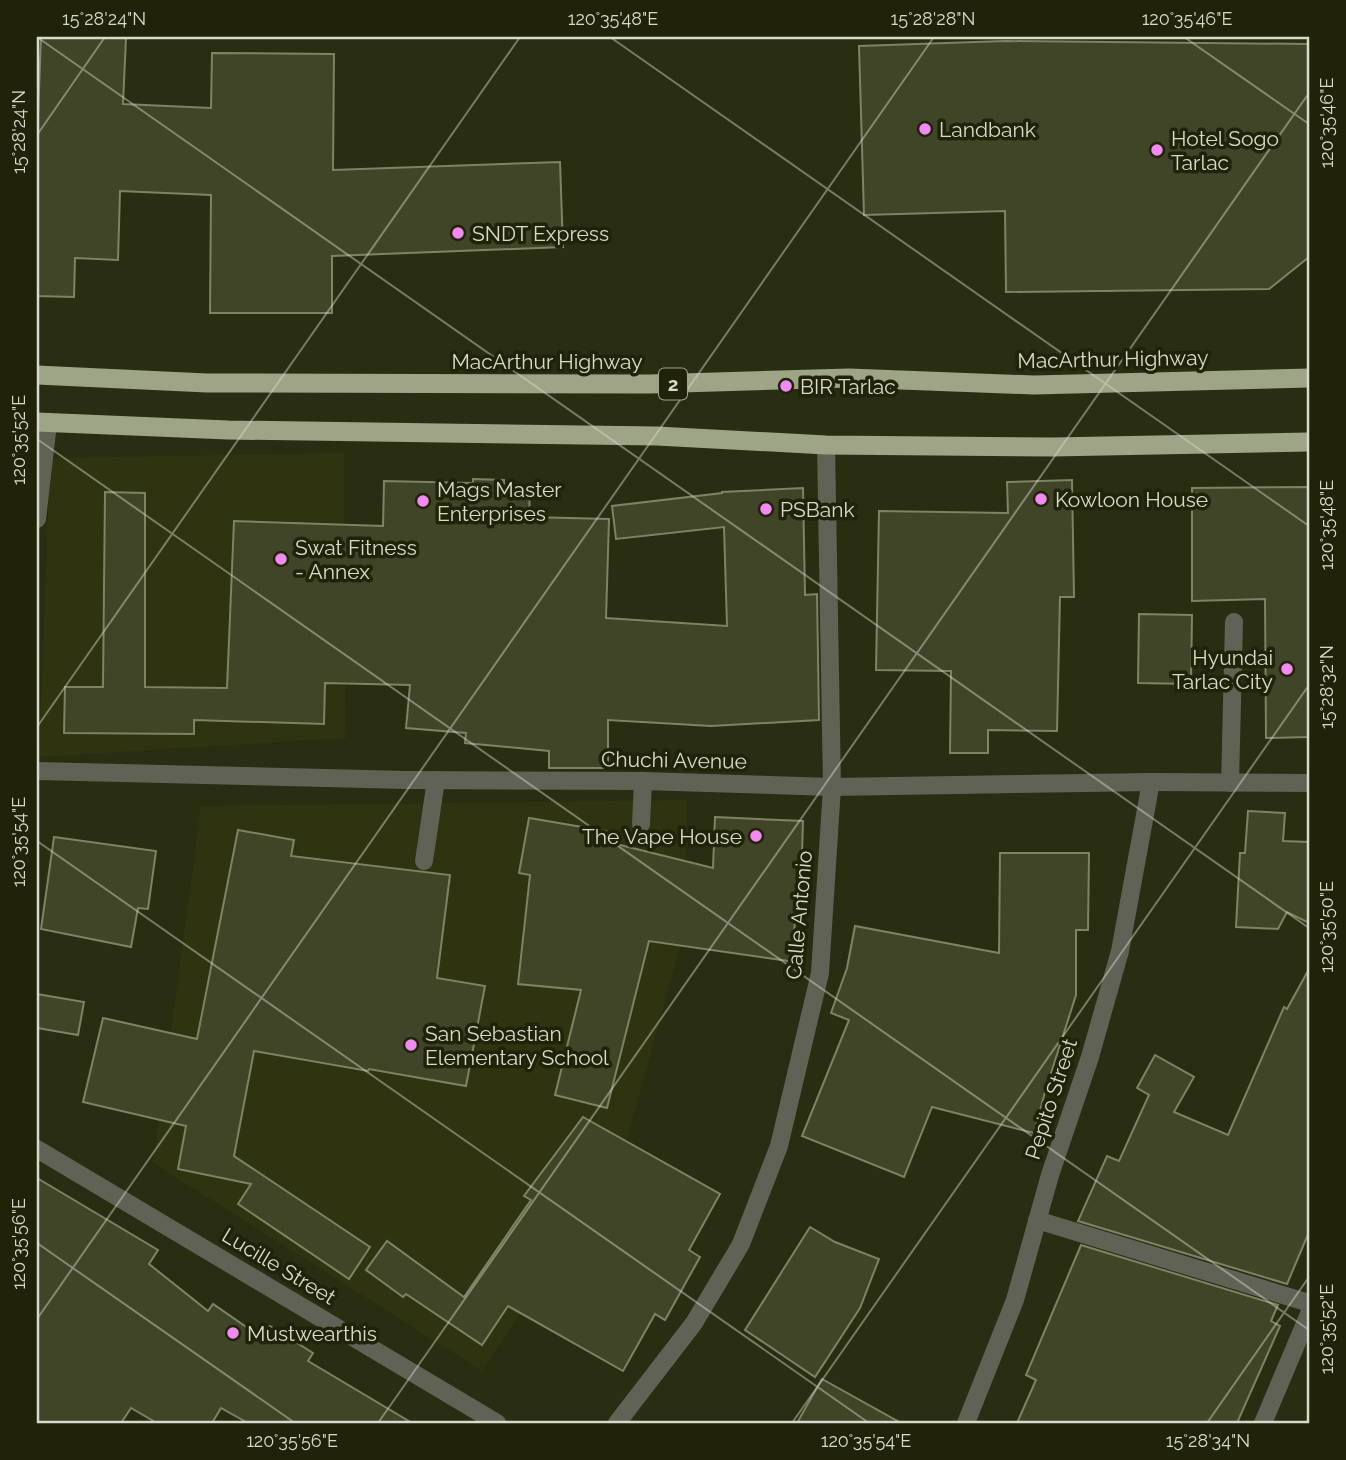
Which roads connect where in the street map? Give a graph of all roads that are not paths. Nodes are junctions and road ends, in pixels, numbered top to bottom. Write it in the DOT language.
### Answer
graph roads {
  1 [pos="37,375"];
  2 [pos="1309,377"];
  3 [pos="43,422"];
  4 [pos="1309,442"];
  5 [pos="826,445"];
  6 [pos="37,519"];
  7 [pos="1234,622"];
  8 [pos="37,771"];
  9 [pos="436,780"];
  10 [pos="643,781"];
  11 [pos="1151,782"];
  12 [pos="1230,783"];
  13 [pos="1309,783"];
  14 [pos="832,787"];
  15 [pos="641,824"];
  16 [pos="424,861"];
  17 [pos="37,1149"];
  18 [pos="1037,1220"];
  19 [pos="1309,1303"];
  20 [pos="1309,1314"];
  21 [pos="497,1423"];
  22 [pos="617,1423"];
  23 [pos="966,1423"];
  24 [pos="1263,1423"];
  1 -- 2 [label="highway, MacArthur Highway / 2"];
  3 -- 5 [label="highway"];
  3 -- 6 [label="street"];
  4 -- 5 [label="highway"];
  5 -- 14 [label="street, Calle Antonio"];
  7 -- 12 [label="street"];
  8 -- 9 [label="street, Chuchi Avenue"];
  9 -- 10 [label="street, Chuchi Avenue"];
  9 -- 16 [label="street"];
  10 -- 14 [label="street, Chuchi Avenue"];
  10 -- 15 [label="street"];
  11 -- 12 [label="street, Chuchi Avenue"];
  11 -- 14 [label="street, Chuchi Avenue"];
  11 -- 18 [label="street, Pepito Street"];
  12 -- 13 [label="street, Chuchi Avenue"];
  14 -- 22 [label="street, Calle Antonio"];
  17 -- 21 [label="street, Lucille Street"];
  18 -- 19 [label="street"];
  18 -- 23 [label="street, Pepito Street"];
  20 -- 24 [label="street"];
}
